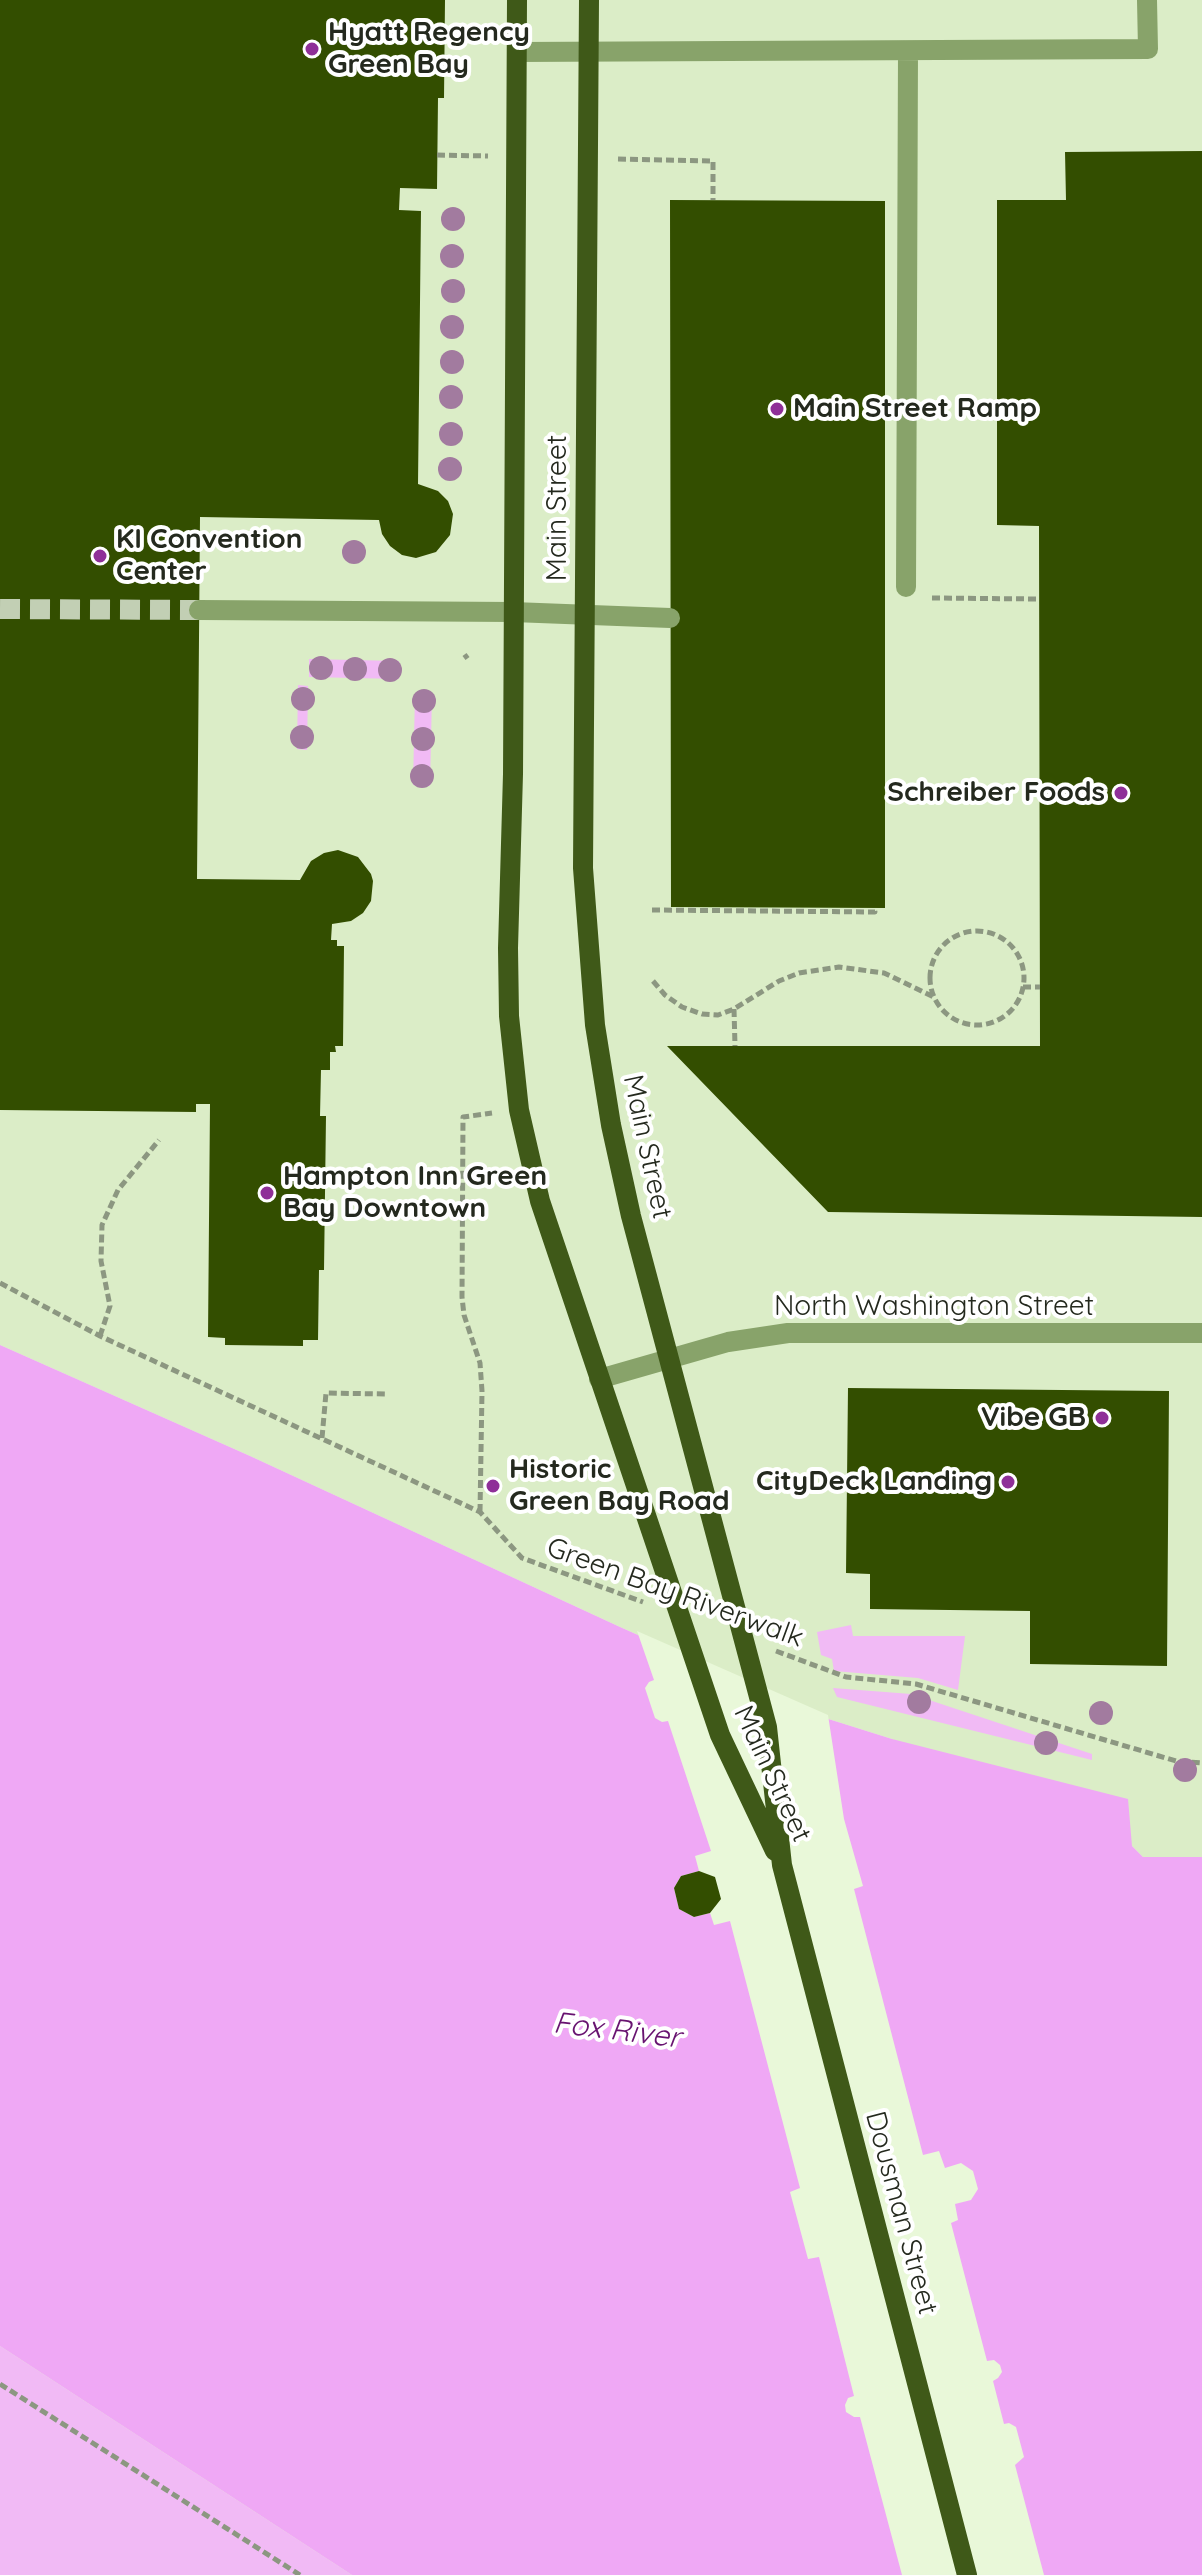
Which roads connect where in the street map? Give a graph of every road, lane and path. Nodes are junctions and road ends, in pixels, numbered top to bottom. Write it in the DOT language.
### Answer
graph roads {
  1 [pos="517,0"];
  2 [pos="589,0"];
  3 [pos="1147,0"];
  4 [pos="589,51"];
  5 [pos="518,52"];
  6 [pos="908,52"];
  7 [pos="906,587"];
  8 [pos="1039,599"];
  9 [pos="199,610"];
  10 [pos="513,612"];
  11 [pos="585,614"];
  12 [pos="670,618"];
  13 [pos="874,908"];
  14 [pos="652,910"];
  15 [pos="653,981"];
  16 [pos="1023,987"];
  17 [pos="1040,987"];
  18 [pos="934,997"];
  19 [pos="734,1009"];
  20 [pos="735,1046"];
  21 [pos="519,1110"];
  22 [pos="159,1140"];
  23 [pos="0,1283"];
  24 [pos="1202,1333"];
  25 [pos="100,1336"];
  26 [pos="670,1359"];
  27 [pos="599,1379"];
  28 [pos="386,1394"];
  29 [pos="322,1438"];
  30 [pos="480,1512"];
  31 [pos="655,1607"];
  32 [pos="773,1650"];
  33 [pos="1202,1763"];
  34 [pos="782,1865"];
  35 [pos="0,2384"];
  36 [pos="300,2575"];
  37 [pos="967,2575"];
  1 -- 5 [label="main road, Main Street"];
  2 -- 4 [label="main road, Main Street"];
  3 -- 6 [label="street"];
  4 -- 5 [label="street"];
  4 -- 6 [label="street"];
  4 -- 11 [label="main road, Main Street"];
  5 -- 10 [label="main road, Main Street"];
  6 -- 7 [label="street"];
  7 -- 8 [label="path"];
  9 -- 10 [label="street"];
  10 -- 11 [label="street"];
  10 -- 21 [label="main road, Main Street"];
  11 -- 12 [label="street"];
  11 -- 26 [label="main road, Main Street"];
  13 -- 14 [label="path"];
  15 -- 19 [label="path"];
  16 -- 17 [label="path"];
  16 -- 18 [label="path"];
  16 -- 18 [label="path"];
  18 -- 19 [label="path"];
  19 -- 20 [label="path"];
  21 -- 27 [label="main road, Main Street"];
  21 -- 30 [label="path"];
  22 -- 25 [label="path"];
  23 -- 25 [label="path, Green Bay Riverwalk"];
  24 -- 26 [label="street, North Washington Street"];
  25 -- 29 [label="path, Green Bay Riverwalk"];
  26 -- 27 [label="street, North Washington Street"];
  26 -- 34 [label="main road, Main Street"];
  27 -- 34 [label="main road, Main Street"];
  28 -- 29 [label="path"];
  29 -- 30 [label="path, Green Bay Riverwalk"];
  30 -- 31 [label="path, Green Bay Riverwalk"];
  32 -- 33 [label="path, Green Bay Riverwalk"];
  34 -- 37 [label="main road, Dousman Street"];
  35 -- 36 [label="path"];
}
